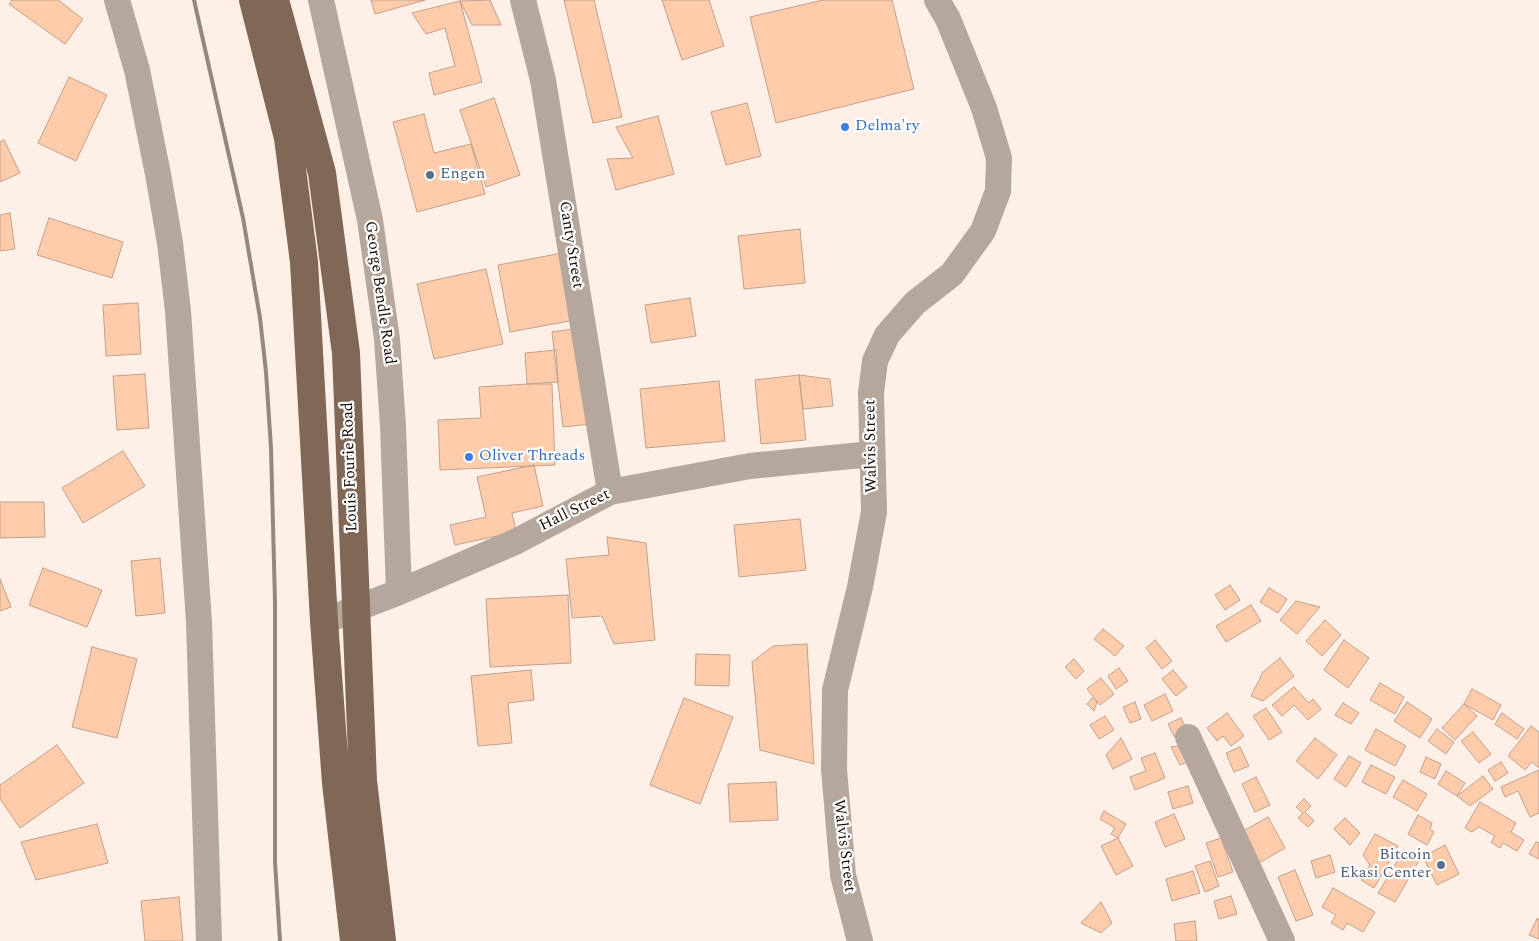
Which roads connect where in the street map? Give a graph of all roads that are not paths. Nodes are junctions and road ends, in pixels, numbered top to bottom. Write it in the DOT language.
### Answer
graph roads {
  1 [pos="117,0"];
  2 [pos="253,0"];
  3 [pos="275,0"];
  4 [pos="321,0"];
  5 [pos="523,0"];
  6 [pos="937,0"];
  7 [pos="872,454"];
  8 [pos="610,492"];
  9 [pos="399,592"];
  10 [pos="356,608"];
  11 [pos="324,621"];
  12 [pos="1188,737"];
  13 [pos="209,941"];
  14 [pos="354,941"];
  15 [pos="382,941"];
  16 [pos="860,941"];
  17 [pos="1282,941"];
  1 -- 13 [label="street"];
  2 -- 11 [label="main road"];
  3 -- 10 [label="main road, Louis Fourie Road"];
  4 -- 9 [label="street, George Bendle Road"];
  5 -- 8 [label="street, Canty Street"];
  6 -- 7 [label="street, Walvis Street"];
  7 -- 8 [label="street, Hall Street"];
  7 -- 16 [label="street, Walvis Street"];
  8 -- 9 [label="street, Hall Street"];
  9 -- 10 [label="street, Hall Street"];
  10 -- 11 [label="street, Hall Street"];
  10 -- 15 [label="main road, Louis Fourie Road"];
  11 -- 14 [label="main road"];
  12 -- 17 [label="street"];
}
